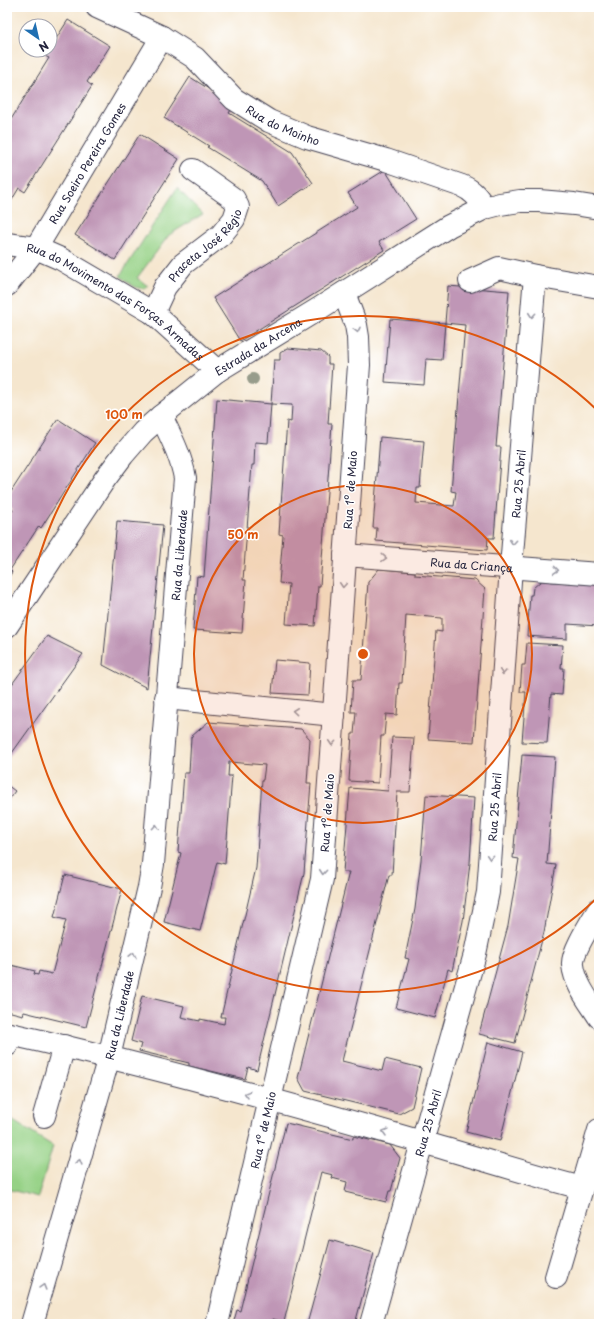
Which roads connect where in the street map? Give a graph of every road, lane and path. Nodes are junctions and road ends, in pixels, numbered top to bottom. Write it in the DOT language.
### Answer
graph roads {
  1 [pos="97,7"];
  2 [pos="162,37"];
  3 [pos="193,170"];
  4 [pos="485,208"];
  5 [pos="599,208"];
  6 [pos="7,244"];
  7 [pos="36,248"];
  8 [pos="535,276"];
  9 [pos="470,281"];
  10 [pos="7,285"];
  11 [pos="599,287"];
  12 [pos="344,293"];
  13 [pos="153,313"];
  14 [pos="218,371"];
  15 [pos="161,416"];
  16 [pos="345,555"];
  17 [pos="511,567"];
  18 [pos="599,574"];
  19 [pos="7,626"];
  20 [pos="166,698"];
  21 [pos="334,715"];
  22 [pos="599,909"];
  23 [pos="599,1017"];
  24 [pos="7,1045"];
  25 [pos="64,1046"];
  26 [pos="110,1057"];
  27 [pos="270,1100"];
  28 [pos="44,1116"];
  29 [pos="599,1130"];
  30 [pos="423,1142"];
  31 [pos="582,1188"];
  32 [pos="556,1277"];
  33 [pos="32,1324"];
  34 [pos="218,1324"];
  35 [pos="371,1324"];
  1 -- 2 [label="street, Rua do Moinho"];
  2 -- 4 [label="street, Rua do Moinho"];
  2 -- 7 [label="street, Rua Soeiro Pereira Gomes"];
  3 -- 13 [label="street, Praceta José Régio"];
  4 -- 5 [label="street, Estrada da Arcena"];
  4 -- 12 [label="street, Estrada da Arcena"];
  6 -- 7 [label="street, Rua do Movimento das Forças Armadas"];
  7 -- 10 [label="street, Rua Soeiro Pereira Gomes"];
  7 -- 13 [label="street, Rua do Movimento das Forças Armadas"];
  8 -- 9 [label="street"];
  8 -- 11 [label="street"];
  8 -- 17 [label="street, Rua 25 Abril, one-way"];
  12 -- 14 [label="street, Estrada da Arcena"];
  12 -- 16 [label="street, Rua 1º de Maio, one-way"];
  13 -- 14 [label="street, Rua do Movimento das Forças Armadas"];
  14 -- 15 [label="street, Estrada da Arcena"];
  15 -- 19 [label="street, Estrada da Arcena"];
  15 -- 20 [label="street, Rua da Liberdade"];
  16 -- 17 [label="street, Rua da Criança, one-way"];
  16 -- 21 [label="street, Rua 1º de Maio, one-way"];
  17 -- 18 [label="street, Rua da Criança, one-way"];
  17 -- 30 [label="street, Rua 25 Abril, one-way"];
  21 -- 20 [label="street, one-way"];
  26 -- 20 [label="street, Rua da Liberdade, one-way"];
  21 -- 27 [label="street, Rua 1º de Maio, one-way"];
  22 -- 23 [label="street"];
  24 -- 25 [label="street"];
  25 -- 26 [label="street"];
  25 -- 28 [label="street"];
  27 -- 26 [label="street, one-way"];
  33 -- 26 [label="street, Rua da Liberdade, one-way"];
  30 -- 27 [label="street, one-way"];
  27 -- 34 [label="street, Rua 1º de Maio"];
  29 -- 31 [label="street"];
  30 -- 31 [label="street"];
  30 -- 35 [label="street, Rua 25 Abril"];
  31 -- 32 [label="street"];
}
